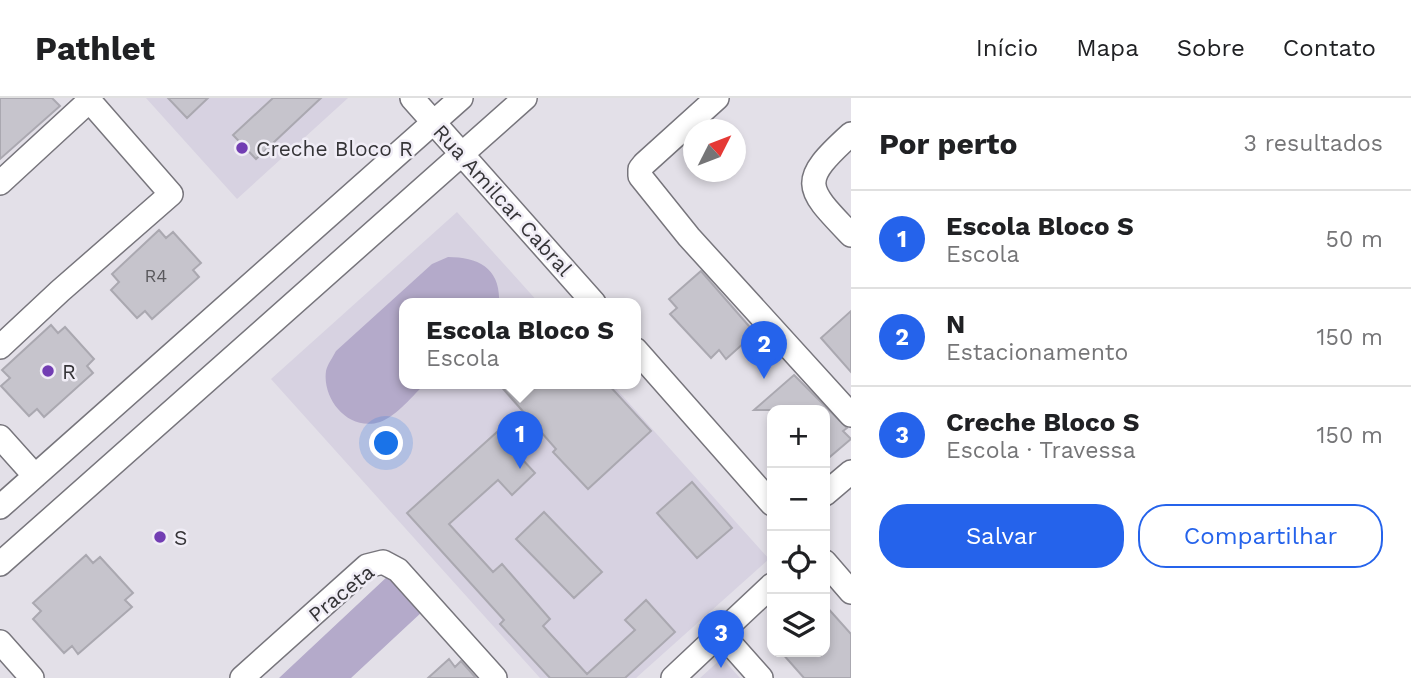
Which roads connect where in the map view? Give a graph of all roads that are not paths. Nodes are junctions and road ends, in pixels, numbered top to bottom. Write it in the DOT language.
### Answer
graph roads {
  1 [pos="412,98"];
  2 [pos="461,98"];
  3 [pos="525,98"];
  4 [pos="717,98"];
  5 [pos="88,99"];
  6 [pos="434,122"];
  7 [pos="851,134"];
  8 [pos="462,154"];
  9 [pos="0,183"];
  10 [pos="851,236"];
  11 [pos="590,298"];
  12 [pos="0,347"];
  13 [pos="641,357"];
  14 [pos="851,415"];
  15 [pos="0,437"];
  16 [pos="851,472"];
  17 [pos="35,476"];
  18 [pos="830,490"];
  19 [pos="767,498"];
  20 [pos="0,506"];
  21 [pos="0,564"];
  22 [pos="830,568"];
  23 [pos="767,590"];
  24 [pos="851,592"];
  25 [pos="722,633"];
  26 [pos="0,642"];
  27 [pos="32,678"];
  28 [pos="242,678"];
  29 [pos="495,678"];
  30 [pos="673,678"];
  31 [pos="761,678"];
  1 -- 6 [label="street, Rua Amilcar Cabral"];
  2 -- 6 [label="street"];
  3 -- 8 [label="street"];
  4 -- 14 [label="street"];
  5 -- 9 [label="street"];
  5 -- 12 [label="street"];
  6 -- 8 [label="street, Rua Amilcar Cabral"];
  6 -- 17 [label="street"];
  7 -- 10 [label="street"];
  8 -- 11 [label="street, Rua Amilcar Cabral"];
  8 -- 21 [label="street"];
  13 -- 19 [label="street"];
  15 -- 17 [label="street"];
  16 -- 18 [label="street"];
  17 -- 20 [label="street"];
  22 -- 24 [label="street"];
  23 -- 25 [label="street"];
  25 -- 30 [label="street"];
  25 -- 31 [label="street"];
  26 -- 27 [label="street"];
  28 -- 29 [label="street, Praceta"];
}
